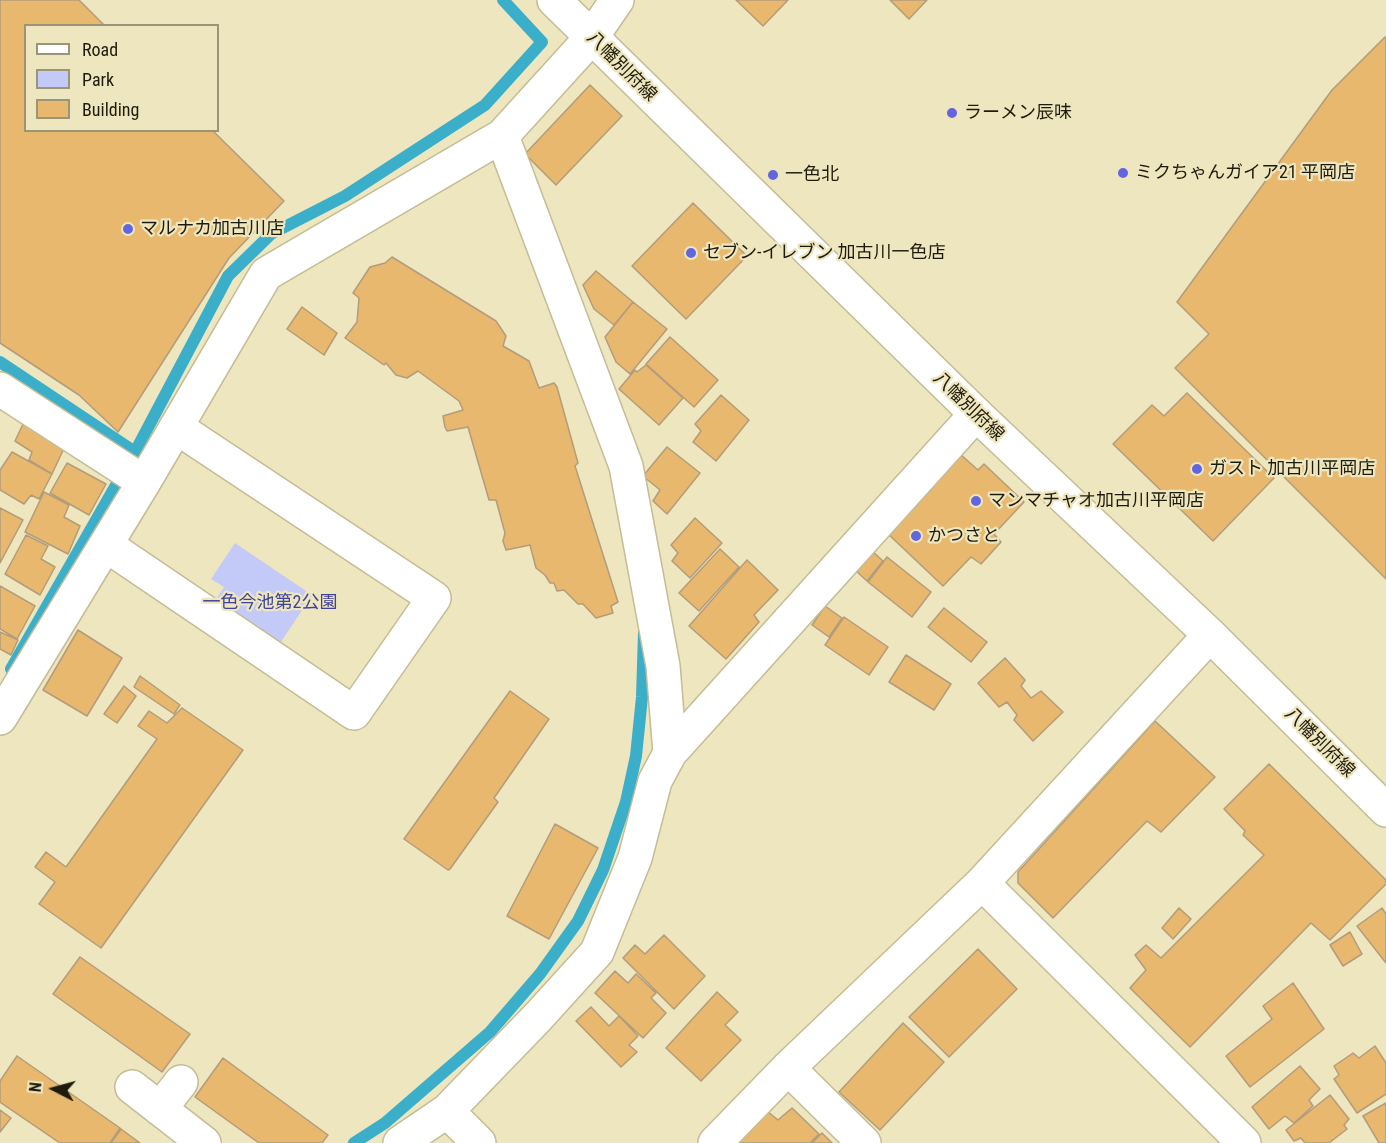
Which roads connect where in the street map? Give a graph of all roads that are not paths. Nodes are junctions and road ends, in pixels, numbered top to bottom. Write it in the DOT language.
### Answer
graph roads {
  1 [pos="554,0"];
  2 [pos="617,0"];
  3 [pos="591,38"];
  4 [pos="502,136"];
  5 [pos="4,402"];
  6 [pos="976,414"];
  7 [pos="176,427"];
  8 [pos="144,482"];
  9 [pos="106,545"];
  10 [pos="1209,635"];
  11 [pos="0,718"];
  12 [pos="670,753"];
  13 [pos="1386,810"];
  14 [pos="982,883"];
  15 [pos="788,1068"];
  16 [pos="182,1082"];
  17 [pos="132,1088"];
  18 [pos="160,1109"];
  19 [pos="447,1111"];
  20 [pos="204,1143"];
  21 [pos="400,1143"];
  22 [pos="479,1143"];
  23 [pos="715,1143"];
  24 [pos="864,1143"];
  25 [pos="1244,1143"];
  1 -- 3 [label="street, 八幡別府線"];
  2 -- 3 [label="street"];
  3 -- 4 [label="street"];
  3 -- 6 [label="street, 八幡別府線"];
  4 -- 7 [label="street"];
  4 -- 12 [label="street"];
  5 -- 8 [label="street"];
  6 -- 10 [label="street, 八幡別府線"];
  6 -- 12 [label="street"];
  7 -- 8 [label="street"];
  7 -- 9 [label="street"];
  8 -- 9 [label="street"];
  9 -- 11 [label="street"];
  10 -- 13 [label="street, 八幡別府線"];
  10 -- 14 [label="street"];
  12 -- 19 [label="street"];
  14 -- 15 [label="street"];
  14 -- 25 [label="street"];
  15 -- 23 [label="street"];
  15 -- 24 [label="street"];
  16 -- 18 [label="street"];
  17 -- 18 [label="street"];
  18 -- 20 [label="street"];
  19 -- 21 [label="street"];
  19 -- 22 [label="street"];
}
